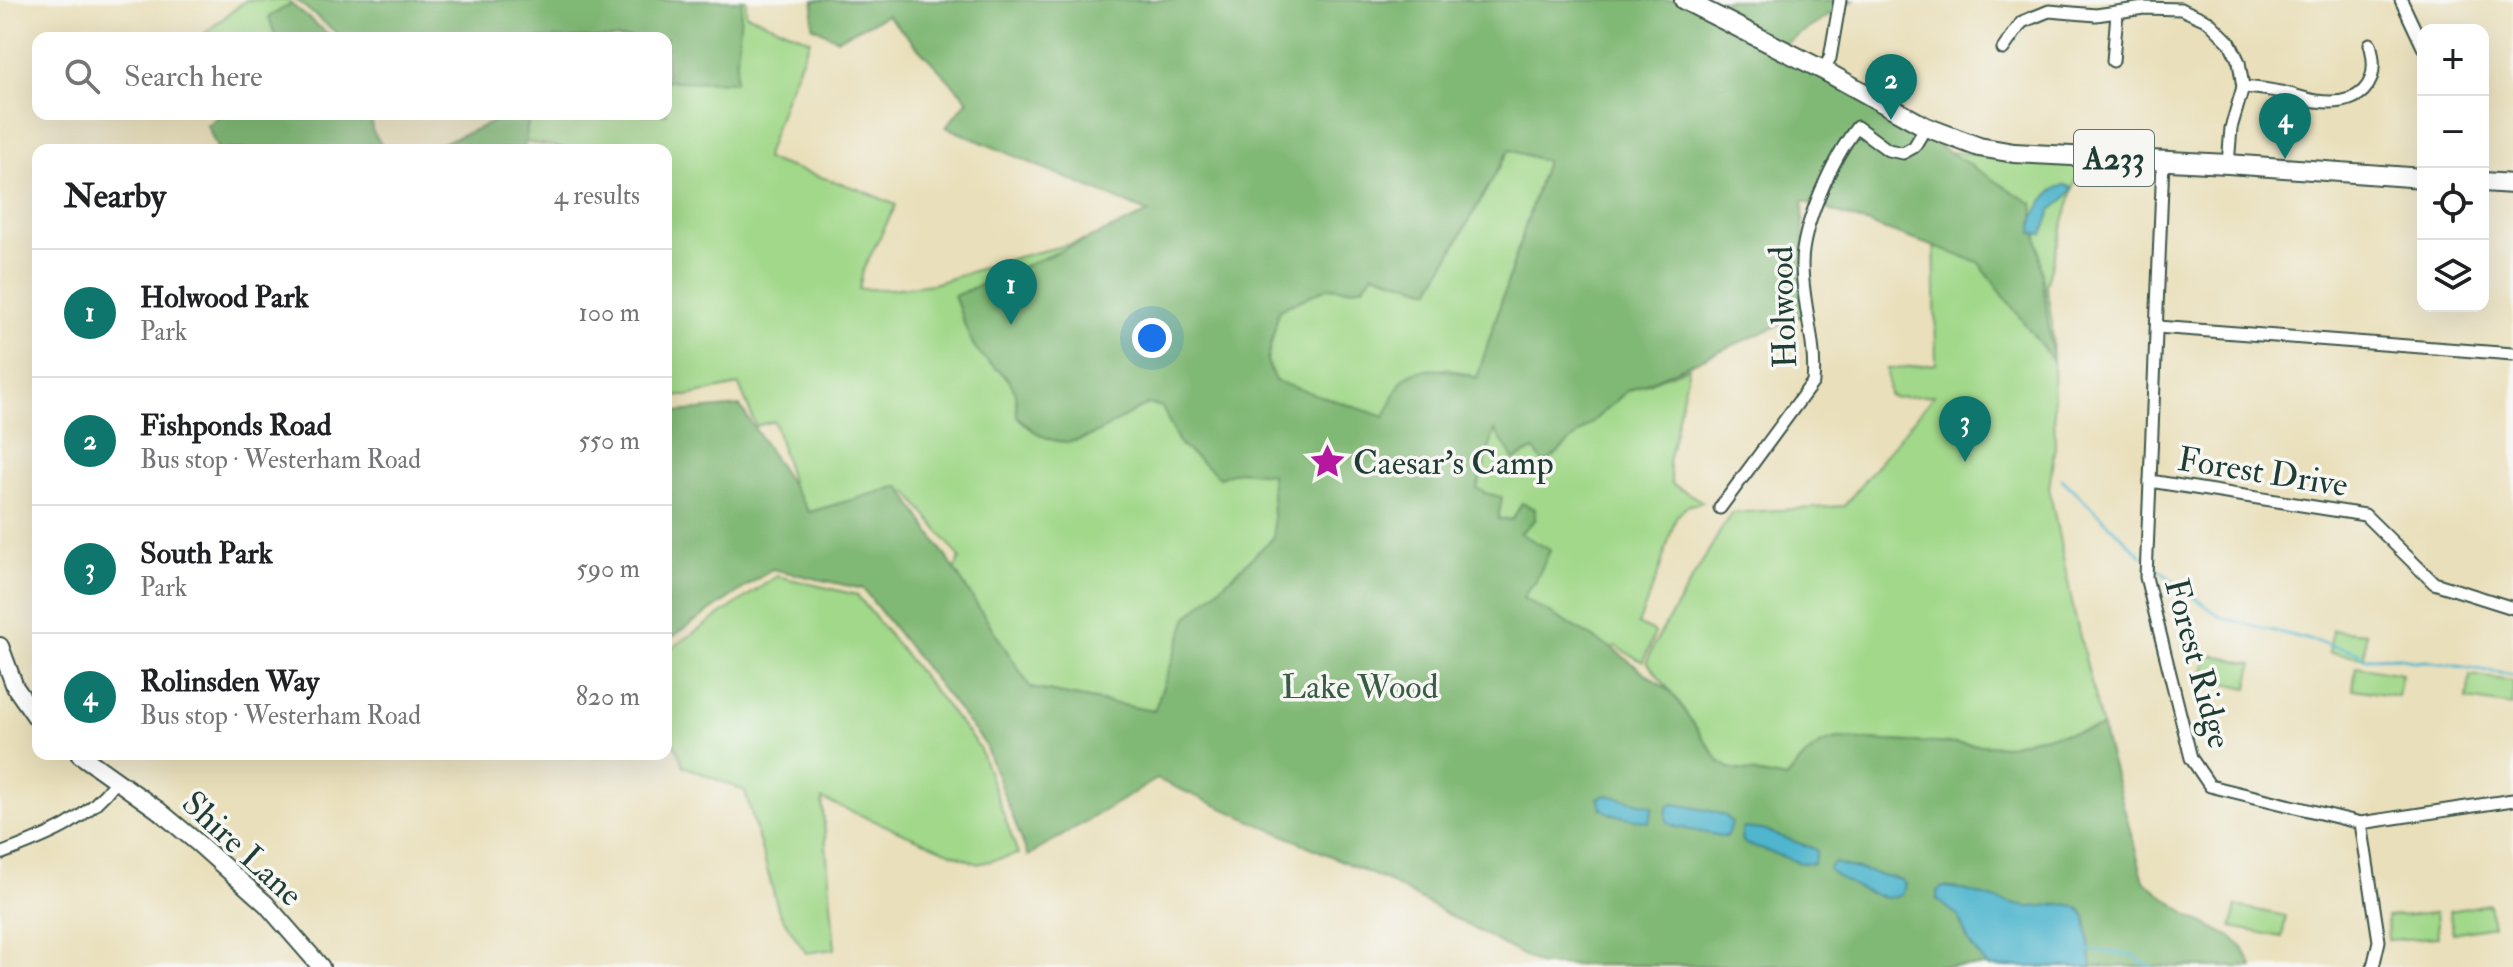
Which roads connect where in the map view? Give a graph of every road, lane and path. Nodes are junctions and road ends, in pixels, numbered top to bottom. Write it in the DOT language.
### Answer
graph roads {
  1 [pos="1684,0"];
  2 [pos="1840,0"];
  3 [pos="2401,0"];
  4 [pos="2183,4"];
  5 [pos="2048,5"];
  6 [pos="2117,13"];
  7 [pos="2417,34"];
  8 [pos="2370,44"];
  9 [pos="2003,49"];
  10 [pos="2113,61"];
  11 [pos="1823,70"];
  12 [pos="2243,87"];
  13 [pos="1926,127"];
  14 [pos="2163,161"];
  15 [pos="2228,164"];
  16 [pos="2417,174"];
  17 [pos="2489,182"];
  18 [pos="2513,184"];
  19 [pos="2157,327"];
  20 [pos="2513,354"];
  21 [pos="2150,481"];
  22 [pos="1720,508"];
  23 [pos="2513,608"];
  24 [pos="0,646"];
  25 [pos="32,711"];
  26 [pos="87,760"];
  27 [pos="116,781"];
  28 [pos="2513,800"];
  29 [pos="2361,823"];
  30 [pos="0,854"];
  31 [pos="321,967"];
  32 [pos="2373,967"];
  1 -- 11 [label="main road, A233"];
  2 -- 11 [label="street"];
  3 -- 7 [label="street"];
  4 -- 6 [label="street"];
  4 -- 12 [label="street"];
  5 -- 6 [label="street"];
  5 -- 9 [label="street"];
  6 -- 10 [label="street"];
  8 -- 12 [label="street"];
  11 -- 13 [label="main road, A233"];
  12 -- 15 [label="street"];
  13 -- 14 [label="main road, A233"];
  13 -- 22 [label="street, Holwood"];
  14 -- 15 [label="main road, A233"];
  14 -- 19 [label="street, Forest Drive"];
  15 -- 16 [label="main road, A233"];
  17 -- 18 [label="main road"];
  19 -- 20 [label="street"];
  19 -- 21 [label="street, Forest Drive"];
  21 -- 23 [label="street, Forest Drive"];
  21 -- 29 [label="street, Forest Ridge"];
  24 -- 25 [label="street"];
  26 -- 27 [label="street, Shire Lane"];
  27 -- 30 [label="street"];
  27 -- 31 [label="street, Shire Lane"];
  28 -- 29 [label="street, Forest Ridge"];
  29 -- 32 [label="street"];
}
